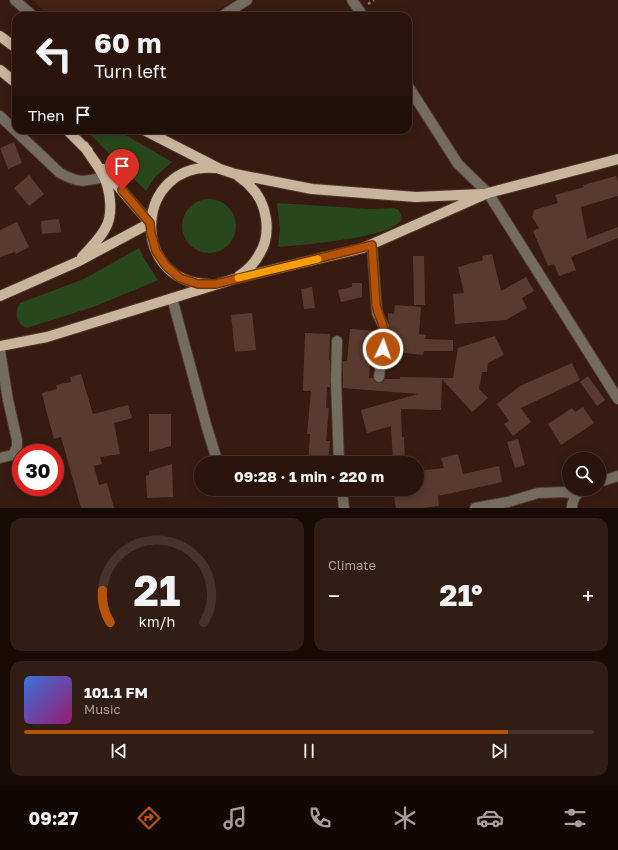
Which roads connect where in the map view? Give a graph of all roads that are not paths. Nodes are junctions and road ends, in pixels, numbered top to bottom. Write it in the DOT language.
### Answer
graph roads {
  1 [pos="15,0"];
  2 [pos="247,0"];
  3 [pos="352,0"];
  4 [pos="28,12"];
  5 [pos="228,12"];
  6 [pos="360,12"];
  7 [pos="0,36"];
  8 [pos="12,45"];
  9 [pos="0,70"];
  10 [pos="12,80"];
  11 [pos="412,92"];
  12 [pos="2,121"];
  13 [pos="12,130"];
  14 [pos="16,134"];
  15 [pos="71,134"];
  16 [pos="152,134"];
  17 [pos="84,146"];
  18 [pos="618,159"];
  19 [pos="220,169"];
  20 [pos="235,174"];
  21 [pos="104,177"];
  22 [pos="488,194"];
  23 [pos="150,223"];
  24 [pos="372,245"];
  25 [pos="77,262"];
  26 [pos="234,279"];
  27 [pos="216,284"];
  28 [pos="0,296"];
  29 [pos="172,298"];
  30 [pos="337,341"];
  31 [pos="0,346"];
  32 [pos="0,350"];
  33 [pos="379,377"];
  34 [pos="618,399"];
  35 [pos="4,400"];
  36 [pos="216,456"];
  37 [pos="339,456"];
  38 [pos="0,458"];
  39 [pos="618,476"];
  40 [pos="606,480"];
  41 [pos="562,492"];
  42 [pos="343,496"];
  43 [pos="576,496"];
  44 [pos="344,508"];
  45 [pos="475,508"];
  46 [pos="572,508"];
  1 -- 4 [label="street"];
  2 -- 5 [label="street"];
  3 -- 6 [label="street"];
  7 -- 8 [label="main road"];
  9 -- 10 [label="main road"];
  11 -- 22 [label="street"];
  12 -- 13 [label="street"];
  14 -- 21 [label="street"];
  15 -- 17 [label="main road"];
  16 -- 19 [label="main road"];
  17 -- 21 [label="main road"];
  17 -- 23 [label="main road"];
  18 -- 22 [label="main road"];
  19 -- 20 [label="main road"];
  19 -- 23 [label="main road"];
  20 -- 22 [label="main road"];
  20 -- 26 [label="main road"];
  21 -- 25 [label="main road"];
  22 -- 24 [label="main road"];
  22 -- 34 [label="street"];
  23 -- 25 [label="main road"];
  23 -- 27 [label="main road"];
  24 -- 26 [label="main road"];
  24 -- 33 [label="street"];
  25 -- 28 [label="main road"];
  26 -- 27 [label="main road"];
  27 -- 29 [label="main road"];
  29 -- 31 [label="main road"];
  29 -- 36 [label="street"];
  30 -- 37 [label="street"];
  32 -- 35 [label="street"];
  35 -- 38 [label="street"];
  39 -- 40 [label="street"];
  41 -- 45 [label="street"];
  42 -- 44 [label="street"];
  43 -- 46 [label="street"];
}
